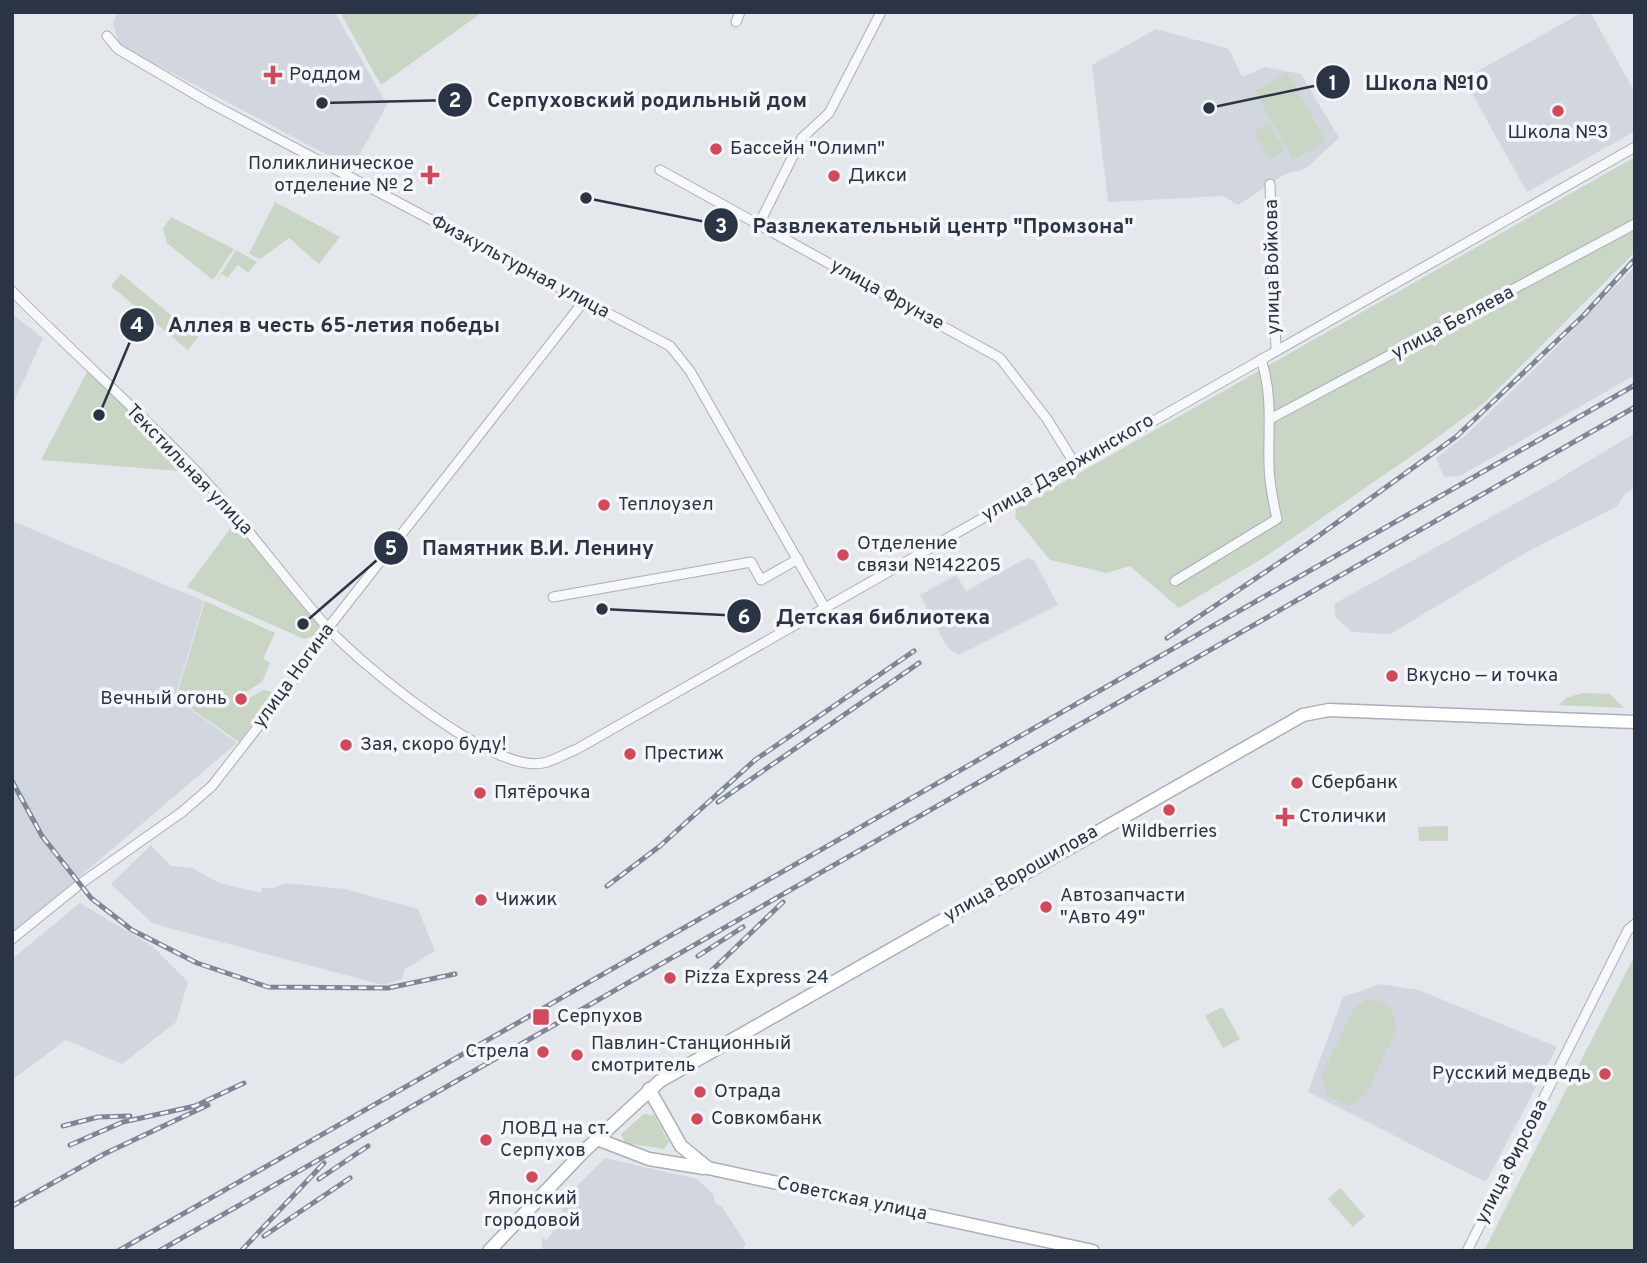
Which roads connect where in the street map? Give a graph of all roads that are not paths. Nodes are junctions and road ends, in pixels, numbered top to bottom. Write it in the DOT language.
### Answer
graph roads {
  1 [pos="740,12"];
  2 [pos="881,12"];
  3 [pos="736,22"];
  4 [pos="107,36"];
  5 [pos="1635,147"];
  6 [pos="660,170"];
  7 [pos="1270,184"];
  8 [pos="759,224"];
  9 [pos="1635,224"];
  10 [pos="12,291"];
  11 [pos="584,301"];
  12 [pos="1276,351"];
  13 [pos="1261,359"];
  14 [pos="1270,419"];
  15 [pos="1075,464"];
  16 [pos="798,559"];
  17 [pos="1175,581"];
  18 [pos="553,597"];
  19 [pos="825,608"];
  20 [pos="328,628"];
  21 [pos="1635,722"];
  22 [pos="1635,924"];
  23 [pos="12,939"];
  24 [pos="649,1089"];
  25 [pos="676,1134"];
  26 [pos="597,1139"];
  27 [pos="649,1159"];
  28 [pos="708,1168"];
  29 [pos="489,1251"];
  30 [pos="1093,1251"];
  31 [pos="1468,1251"];
  1 -- 3 [label="street"];
  2 -- 8 [label="street"];
  4 -- 11 [label="street, Физкультурная улица"];
  5 -- 12 [label="street, улица Дзержинского"];
  6 -- 8 [label="street, улица Фрунзе"];
  7 -- 12 [label="street, улица Войкова"];
  8 -- 15 [label="street, улица Фрунзе"];
  9 -- 14 [label="street, улица Беляева"];
  10 -- 20 [label="street, Текстильная улица"];
  11 -- 16 [label="street, Физкультурная улица"];
  11 -- 20 [label="street, улица Ногина"];
  12 -- 13 [label="street, улица Дзержинского"];
  13 -- 14 [label="street"];
  13 -- 15 [label="street, улица Дзержинского"];
  14 -- 17 [label="street"];
  15 -- 19 [label="street, улица Дзержинского"];
  16 -- 18 [label="street"];
  16 -- 19 [label="street, Физкультурная улица"];
  19 -- 20 [label="street, улица Дзержинского"];
  20 -- 23 [label="street, улица Ногина"];
  21 -- 24 [label="main road, улица Ворошилова"];
  22 -- 31 [label="street, улица Фирсова"];
  24 -- 25 [label="main road, Советская улица"];
  24 -- 26 [label="main road, улица Ворошилова"];
  25 -- 27 [label="main road"];
  25 -- 28 [label="main road, Советская улица"];
  26 -- 27 [label="main road"];
  26 -- 29 [label="main road, улица Ворошилова"];
  27 -- 28 [label="main road"];
  28 -- 30 [label="main road, Советская улица"];
}
